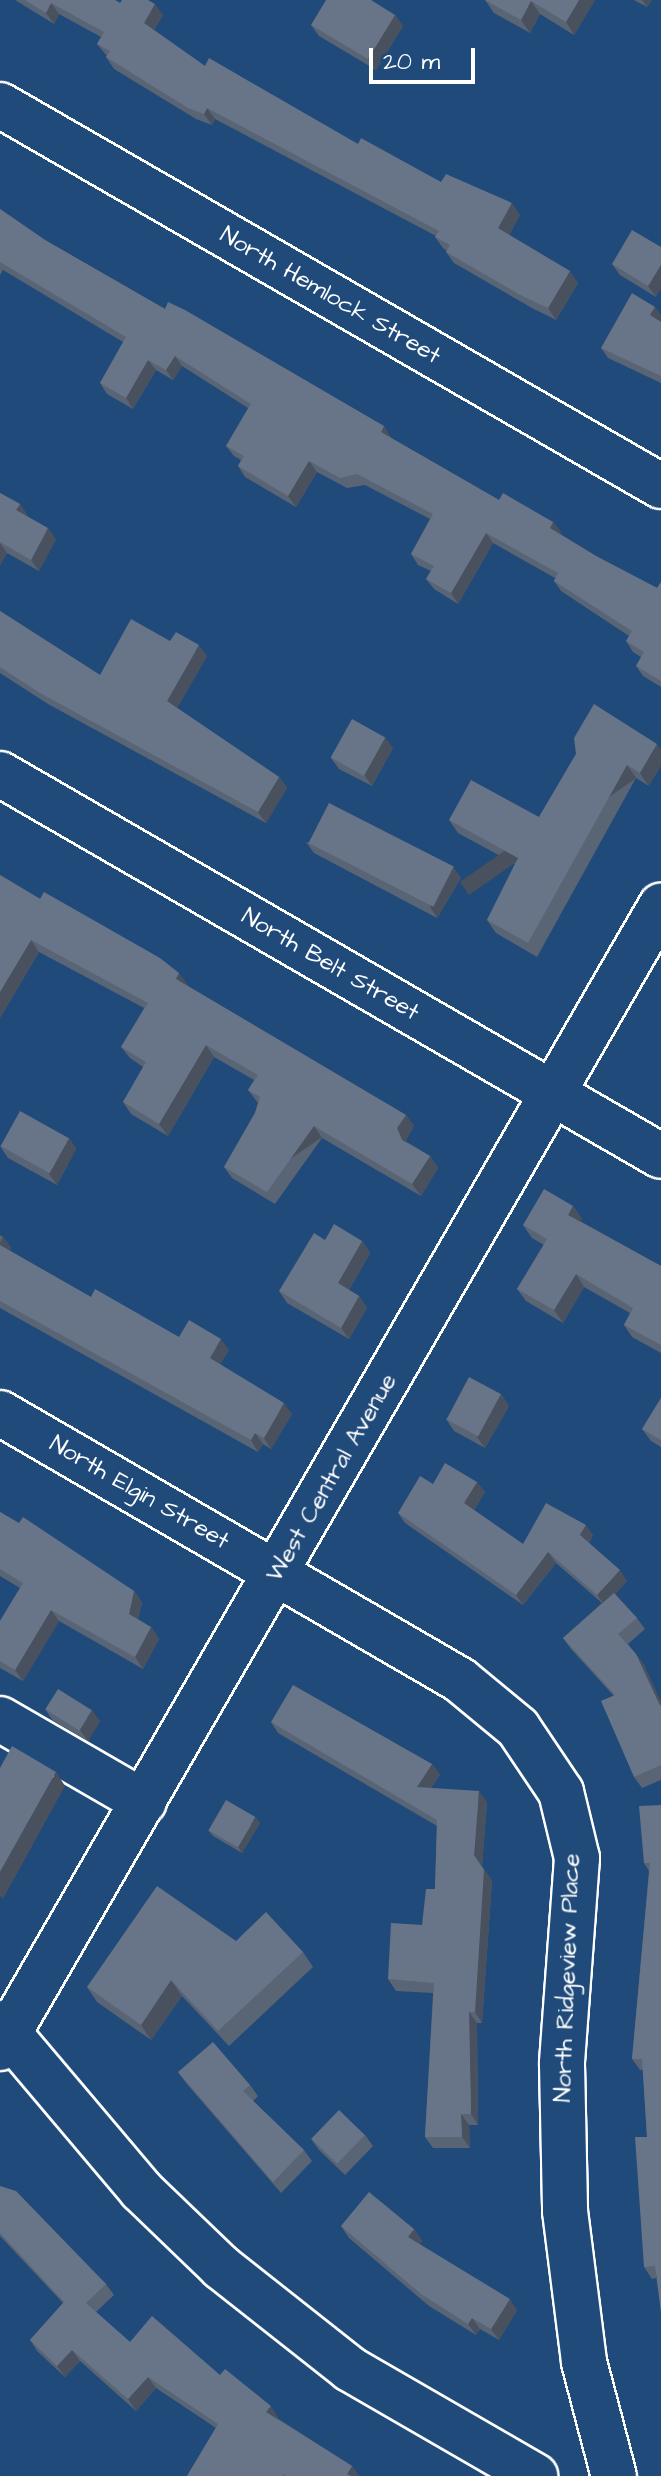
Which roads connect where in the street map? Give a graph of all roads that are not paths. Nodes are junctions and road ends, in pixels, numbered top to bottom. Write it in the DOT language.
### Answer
graph roads {
  1 [pos="0,105"];
  2 [pos="661,486"];
  3 [pos="0,774"];
  4 [pos="661,906"];
  5 [pos="553,1093"];
  6 [pos="661,1156"];
  7 [pos="0,1413"];
  8 [pos="278,1574"];
  9 [pos="0,1719"];
  10 [pos="144,1802"];
  11 [pos="4,2034"];
  12 [pos="535,2476"];
  13 [pos="614,2476"];
  1 -- 2 [label="street, North Hemlock Street"];
  3 -- 5 [label="street, North Belt Street"];
  4 -- 5 [label="street, West Central Avenue"];
  5 -- 6 [label="street, North Belt Street"];
  5 -- 8 [label="street, West Central Avenue"];
  7 -- 8 [label="street, North Elgin Street"];
  8 -- 10 [label="street, West Central Avenue"];
  8 -- 13 [label="street, North Ridgeview Place"];
  9 -- 10 [label="street"];
  10 -- 11 [label="street, West Central Avenue"];
  11 -- 12 [label="street"];
}
